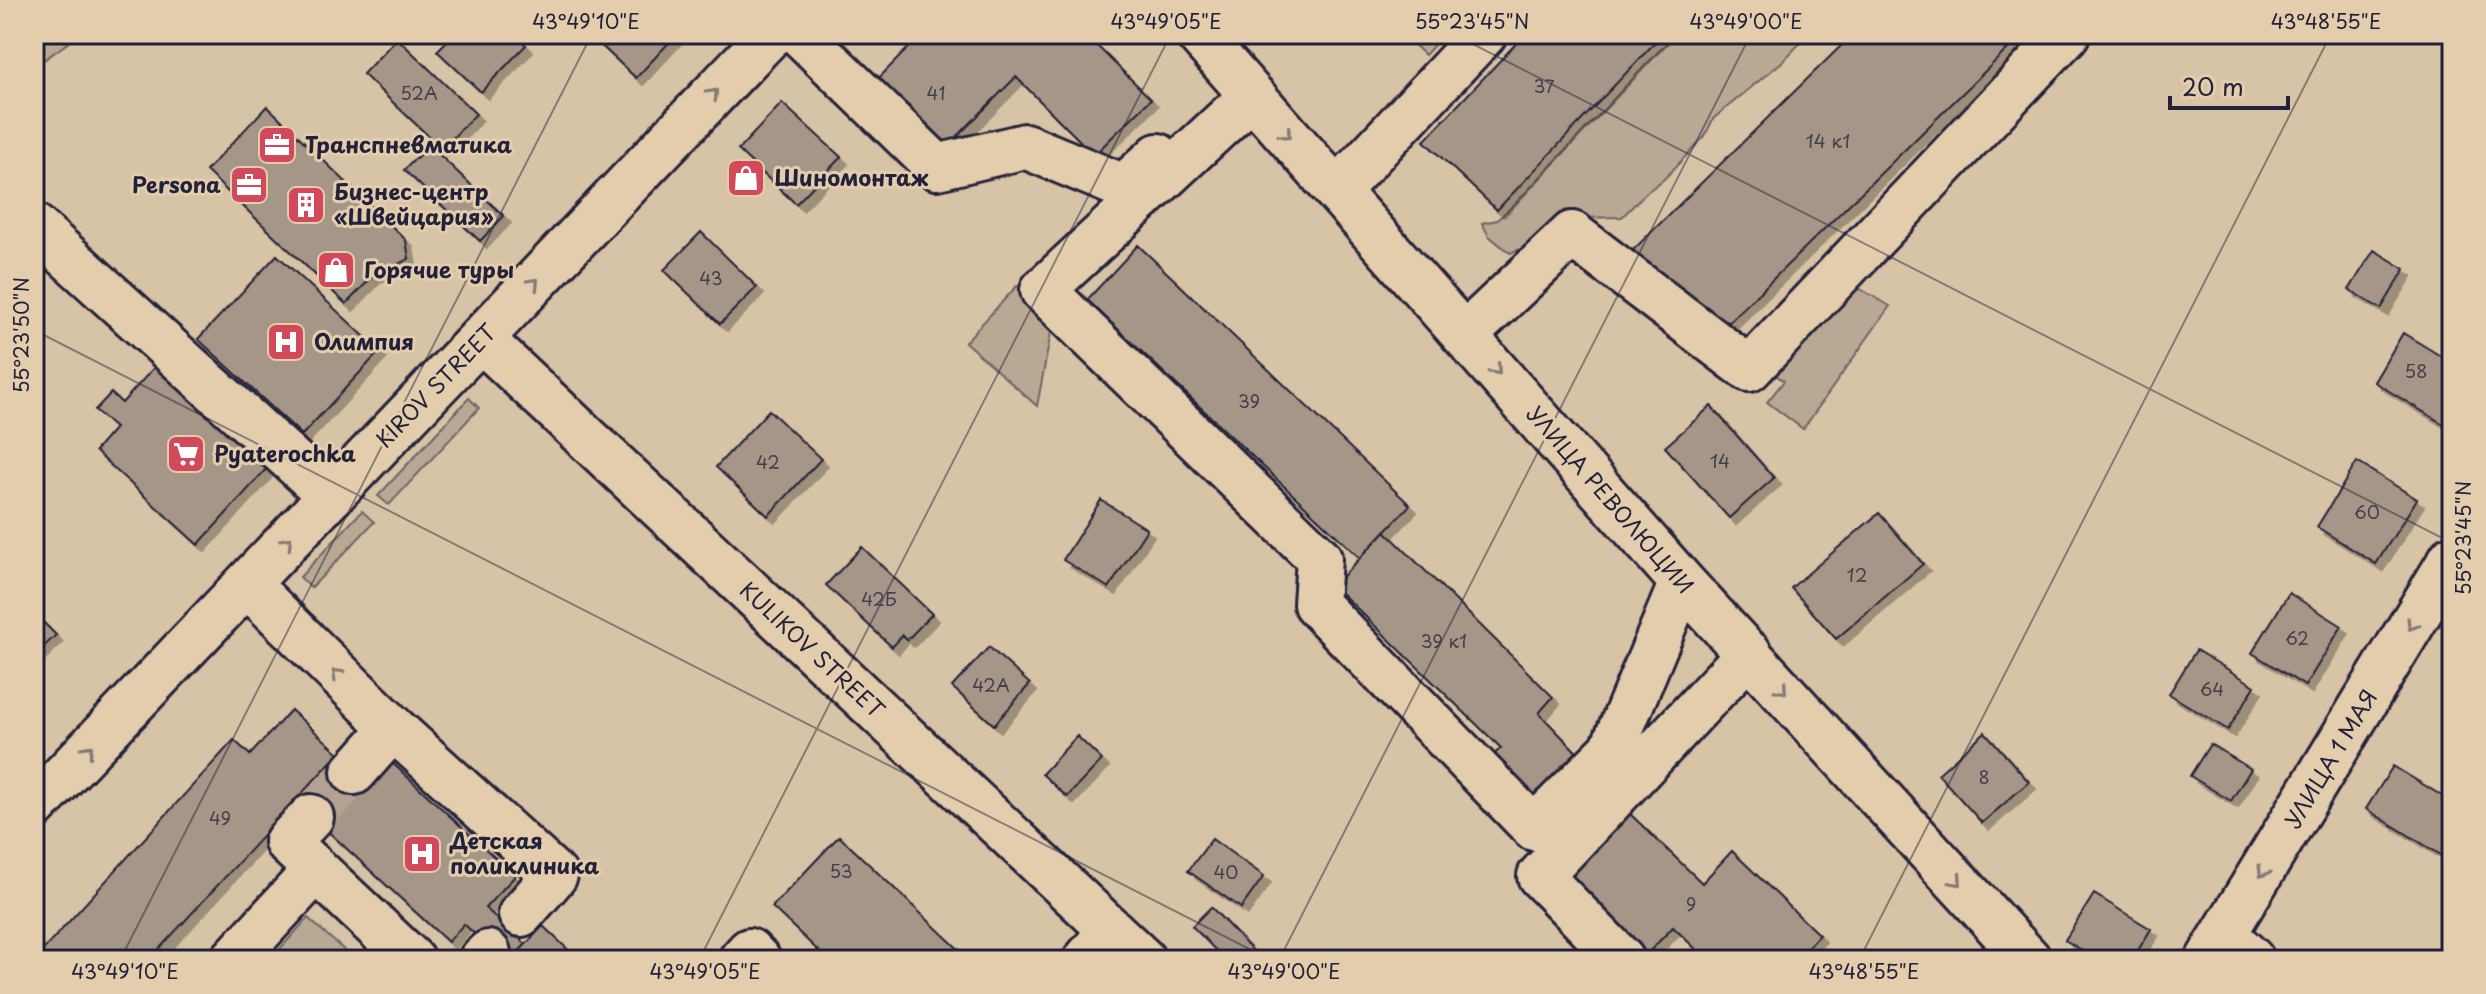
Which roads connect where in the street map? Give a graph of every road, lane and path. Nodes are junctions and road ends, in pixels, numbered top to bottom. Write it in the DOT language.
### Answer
graph roads {
  1 [pos="771,34"];
  2 [pos="800,34"];
  3 [pos="1198,34"];
  4 [pos="1484,34"];
  5 [pos="2067,34"];
  6 [pos="1246,88"];
  7 [pos="1337,191"];
  8 [pos="34,226"];
  9 [pos="1465,335"];
  10 [pos="481,339"];
  11 [pos="331,496"];
  12 [pos="2452,558"];
  13 [pos="1682,582"];
  14 [pos="247,584"];
  15 [pos="1749,653"];
  16 [pos="393,728"];
  17 [pos="354,772"];
  18 [pos="34,807"];
  19 [pos="311,817"];
  20 [pos="315,871"];
  21 [pos="521,914"];
  22 [pos="1098,945"];
  23 [pos="2228,952"];
  24 [pos="233,960"];
  25 [pos="412,960"];
  26 [pos="741,960"];
  27 [pos="758,960"];
  28 [pos="1143,960"];
  29 [pos="1622,960"];
  30 [pos="2029,960"];
  10 -- 1 [label="street, KIROV STREET, one-way"];
  2 -- 6 [label="street"];
  3 -- 6 [label="street, УЛИЦА РЕВОЛЮЦИИ"];
  4 -- 7 [label="street"];
  5 -- 9 [label="street"];
  6 -- 7 [label="street, УЛИЦА РЕВОЛЮЦИИ, one-way"];
  6 -- 13 [label="street"];
  7 -- 9 [label="street, УЛИЦА РЕВОЛЮЦИИ"];
  8 -- 11 [label="street"];
  9 -- 13 [label="street, УЛИЦА РЕВОЛЮЦИИ, one-way"];
  10 -- 11 [label="street, KIROV STREET"];
  10 -- 22 [label="street, KULIKOV STREET"];
  14 -- 11 [label="street, KIROV STREET, one-way"];
  12 -- 23 [label="street, УЛИЦА 1 МАЯ, one-way"];
  13 -- 15 [label="street, УЛИЦА РЕВОЛЮЦИИ"];
  16 -- 14 [label="street, one-way"];
  18 -- 14 [label="street, KIROV STREET, one-way"];
  15 -- 29 [label="street"];
  15 -- 30 [label="street, УЛИЦА РЕВОЛЮЦИИ, one-way"];
  16 -- 17 [label="street"];
  16 -- 21 [label="street"];
  19 -- 20 [label="street"];
  20 -- 24 [label="street"];
  20 -- 25 [label="street"];
  22 -- 28 [label="street, KULIKOV STREET"];
  26 -- 27 [label="street"];
}
